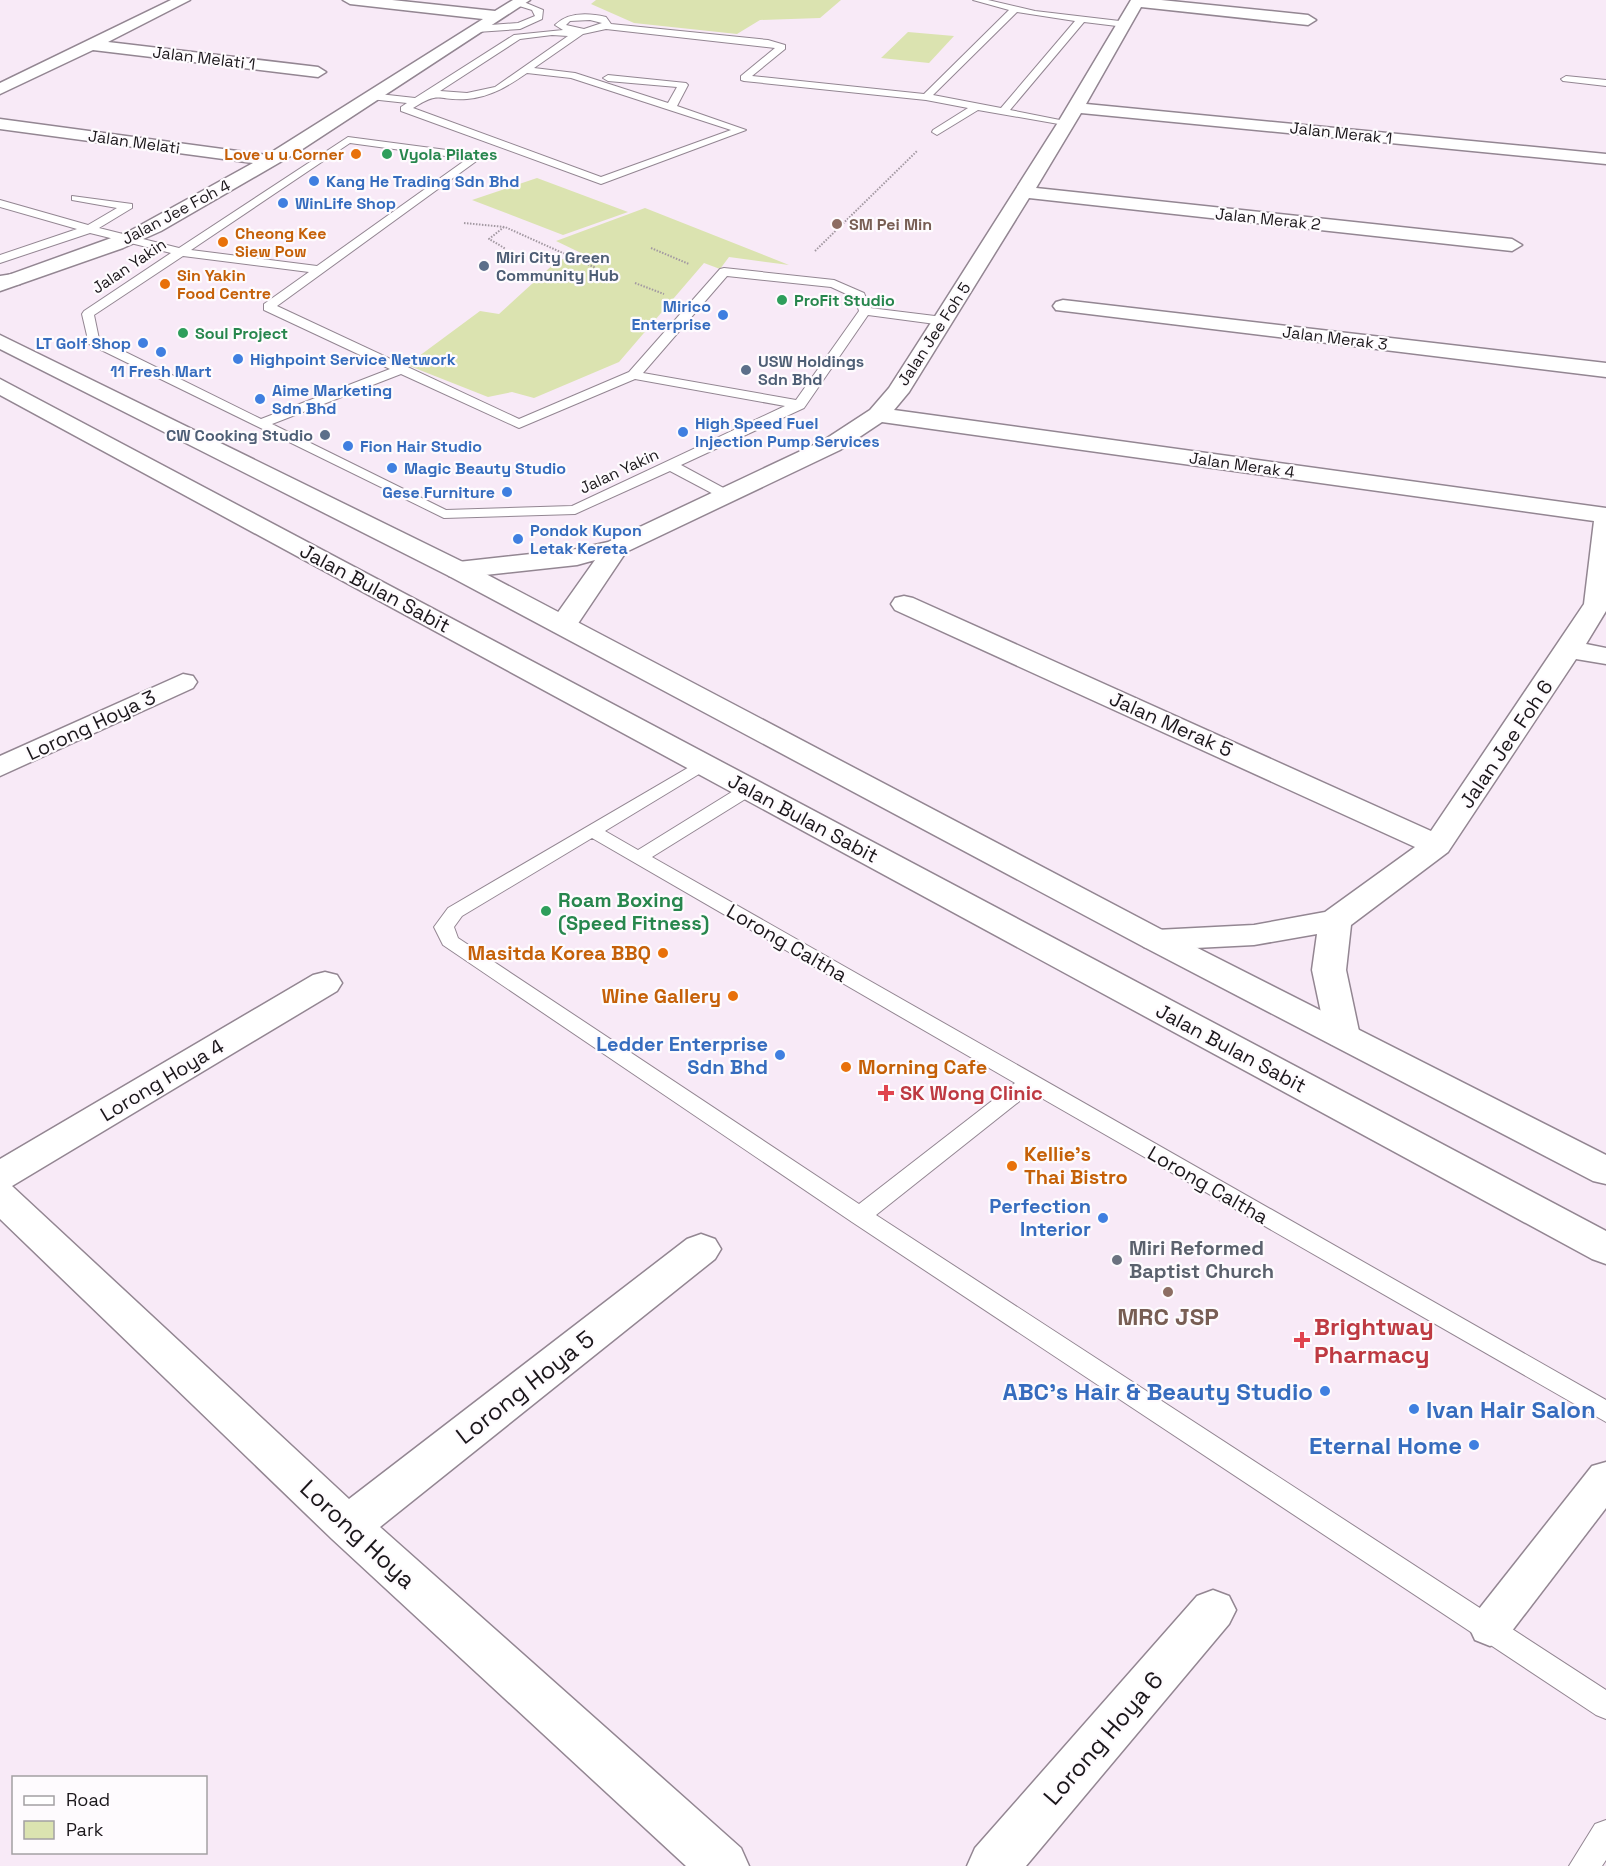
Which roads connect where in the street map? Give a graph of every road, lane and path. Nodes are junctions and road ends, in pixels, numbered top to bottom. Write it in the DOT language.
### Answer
graph roads {
  1 [pos="183,0"];
  2 [pos="350,0"];
  3 [pos="977,0"];
  4 [pos="521,1"];
  5 [pos="1138,1"];
  6 [pos="1015,9"];
  7 [pos="498,16"];
  8 [pos="1082,19"];
  9 [pos="1308,20"];
  10 [pos="1125,24"];
  11 [pos="606,26"];
  12 [pos="562,27"];
  13 [pos="477,29"];
  14 [pos="552,32"];
  15 [pos="578,33"];
  16 [pos="90,45"];
  17 [pos="526,70"];
  18 [pos="318,72"];
  19 [pos="572,75"];
  20 [pos="1566,80"];
  21 [pos="1606,83"];
  22 [pos="0,89"];
  23 [pos="428,93"];
  24 [pos="370,96"];
  25 [pos="926,97"];
  26 [pos="416,101"];
  27 [pos="671,107"];
  28 [pos="976,107"];
  29 [pos="1003,112"];
  30 [pos="1072,116"];
  31 [pos="1,125"];
  32 [pos="937,132"];
  33 [pos="310,134"];
  34 [pos="348,140"];
  35 [pos="1606,159"];
  36 [pos="268,160"];
  37 [pos="1024,192"];
  38 [pos="76,198"];
  39 [pos="0,203"];
  40 [pos="464,223"];
  41 [pos="505,227"];
  42 [pos="89,229"];
  43 [pos="128,239"];
  44 [pos="1512,245"];
  45 [pos="651,248"];
  46 [pos="506,249"];
  47 [pos="180,252"];
  48 [pos="814,252"];
  49 [pos="0,259"];
  50 [pos="596,268"];
  51 [pos="319,270"];
  52 [pos="720,277"];
  53 [pos="4,282"];
  54 [pos="1064,306"];
  55 [pos="865,311"];
  56 [pos="944,321"];
  57 [pos="0,341"];
  58 [pos="401,369"];
  59 [pos="1606,370"];
  60 [pos="634,375"];
  61 [pos="0,386"];
  62 [pos="799,405"];
  63 [pos="878,415"];
  64 [pos="262,423"];
  65 [pos="670,465"];
  66 [pos="726,495"];
  67 [pos="1606,524"];
  68 [pos="617,547"];
  69 [pos="458,570"];
  70 [pos="904,604"];
  71 [pos="563,625"];
  72 [pos="1569,650"];
  73 [pos="1606,656"];
  74 [pos="183,682"];
  75 [pos="703,765"];
  76 [pos="0,767"];
  77 [pos="749,789"];
  78 [pos="592,831"];
  79 [pos="1437,845"];
  80 [pos="639,857"];
  81 [pos="1335,921"];
  82 [pos="1156,940"];
  83 [pos="325,983"];
  84 [pos="1343,1036"];
  85 [pos="1029,1083"];
  86 [pos="1606,1171"];
  87 [pos="0,1176"];
  88 [pos="0,1196"];
  89 [pos="860,1216"];
  90 [pos="701,1249"];
  91 [pos="1606,1249"];
  92 [pos="1606,1412"];
  93 [pos="1606,1478"];
  94 [pos="348,1526"];
  95 [pos="1213,1610"];
  96 [pos="1490,1627"];
  97 [pos="1606,1706"];
  98 [pos="1606,1834"];
  99 [pos="723,1866"];
  100 [pos="993,1866"];
  101 [pos="1584,1866"];
  1 -- 16 [label="street"];
  2 -- 7 [label="street"];
  3 -- 6 [label="lane"];
  4 -- 7 [label="street, Jalan Jee Foh 4"];
  4 -- 13 [label="lane"];
  5 -- 9 [label="street"];
  5 -- 10 [label="street, Jalan Jee Foh 5"];
  6 -- 8 [label="lane"];
  6 -- 25 [label="lane"];
  7 -- 13 [label="street, Jalan Jee Foh 4"];
  8 -- 10 [label="lane"];
  8 -- 29 [label="lane"];
  10 -- 30 [label="street, Jalan Jee Foh 5"];
  11 -- 12 [label="lane"];
  11 -- 15 [label="lane"];
  11 -- 25 [label="lane"];
  12 -- 14 [label="lane"];
  12 -- 15 [label="lane"];
  13 -- 24 [label="street, Jalan Jee Foh 4"];
  14 -- 15 [label="lane"];
  14 -- 23 [label="lane"];
  15 -- 17 [label="lane"];
  16 -- 18 [label="street, Jalan Melati 1"];
  16 -- 22 [label="street"];
  17 -- 19 [label="lane"];
  17 -- 23 [label="lane"];
  19 -- 27 [label="lane"];
  19 -- 27 [label="lane"];
  20 -- 21 [label="lane"];
  23 -- 26 [label="lane"];
  24 -- 26 [label="lane"];
  24 -- 33 [label="street, Jalan Jee Foh 4"];
  25 -- 28 [label="lane"];
  26 -- 27 [label="lane"];
  28 -- 29 [label="lane"];
  28 -- 32 [label="lane"];
  29 -- 30 [label="lane"];
  30 -- 35 [label="street, Jalan Merak 1"];
  30 -- 37 [label="street, Jalan Jee Foh 5"];
  31 -- 36 [label="street, Jalan Melati"];
  32 -- 48 [label="path"];
  33 -- 34 [label="lane"];
  33 -- 36 [label="street, Jalan Jee Foh 4"];
  34 -- 47 [label="lane, Jalan Yakin"];
  34 -- 51 [label="lane"];
  36 -- 43 [label="street, Jalan Jee Foh 4"];
  37 -- 44 [label="street, Jalan Merak 2"];
  37 -- 56 [label="street, Jalan Jee Foh 5"];
  38 -- 42 [label="lane"];
  39 -- 42 [label="lane"];
  40 -- 41 [label="path"];
  41 -- 46 [label="path"];
  41 -- 50 [label="path"];
  42 -- 43 [label="lane"];
  42 -- 49 [label="lane"];
  43 -- 47 [label="lane"];
  43 -- 53 [label="street, Jalan Jee Foh 4"];
  45 -- 52 [label="path"];
  47 -- 51 [label="lane"];
  47 -- 64 [label="lane, Jalan Yakin"];
  51 -- 58 [label="lane"];
  52 -- 55 [label="lane"];
  52 -- 60 [label="lane"];
  54 -- 59 [label="street, Jalan Merak 3"];
  55 -- 56 [label="lane"];
  55 -- 62 [label="lane, Jalan Yakin"];
  56 -- 63 [label="street, Jalan Jee Foh 5"];
  57 -- 69 [label="street"];
  58 -- 60 [label="lane"];
  58 -- 64 [label="lane"];
  60 -- 62 [label="lane"];
  61 -- 75 [label="street, Jalan Bulan Sabit"];
  62 -- 65 [label="lane, Jalan Yakin"];
  63 -- 66 [label="street, Jalan Jee Foh 5"];
  63 -- 67 [label="street, Jalan Merak 4"];
  64 -- 65 [label="lane, Jalan Yakin"];
  65 -- 66 [label="lane"];
  66 -- 68 [label="street, Jalan Jee Foh 5"];
  67 -- 72 [label="street, Jalan Jee Foh 6"];
  68 -- 69 [label="street, Jalan Jee Foh 5"];
  68 -- 71 [label="street, Jalan Jee Foh 5"];
  69 -- 71 [label="street"];
  70 -- 79 [label="street, Jalan Merak 5"];
  71 -- 82 [label="street"];
  72 -- 73 [label="street"];
  72 -- 79 [label="street, Jalan Jee Foh 6"];
  74 -- 76 [label="street, Lorong Hoya 3"];
  75 -- 77 [label="street, Jalan Bulan Sabit"];
  75 -- 78 [label="lane"];
  77 -- 80 [label="lane"];
  77 -- 91 [label="street, Jalan Bulan Sabit"];
  78 -- 80 [label="lane, Lorong Caltha"];
  78 -- 89 [label="lane"];
  79 -- 81 [label="street, Jalan Jee Foh 6"];
  80 -- 85 [label="lane, Lorong Caltha"];
  81 -- 82 [label="street, Jalan Jee Foh 6"];
  81 -- 84 [label="street"];
  82 -- 84 [label="street"];
  83 -- 87 [label="street, Lorong Hoya 4"];
  84 -- 86 [label="street"];
  85 -- 89 [label="lane"];
  85 -- 92 [label="lane, Lorong Caltha"];
  88 -- 94 [label="street, Lorong Hoya"];
  89 -- 96 [label="lane"];
  90 -- 94 [label="street, Lorong Hoya 5"];
  93 -- 96 [label="street"];
  94 -- 99 [label="street, Lorong Hoya"];
  95 -- 100 [label="street, Lorong Hoya 6"];
  96 -- 97 [label="lane"];
  98 -- 101 [label="lane"];
}
